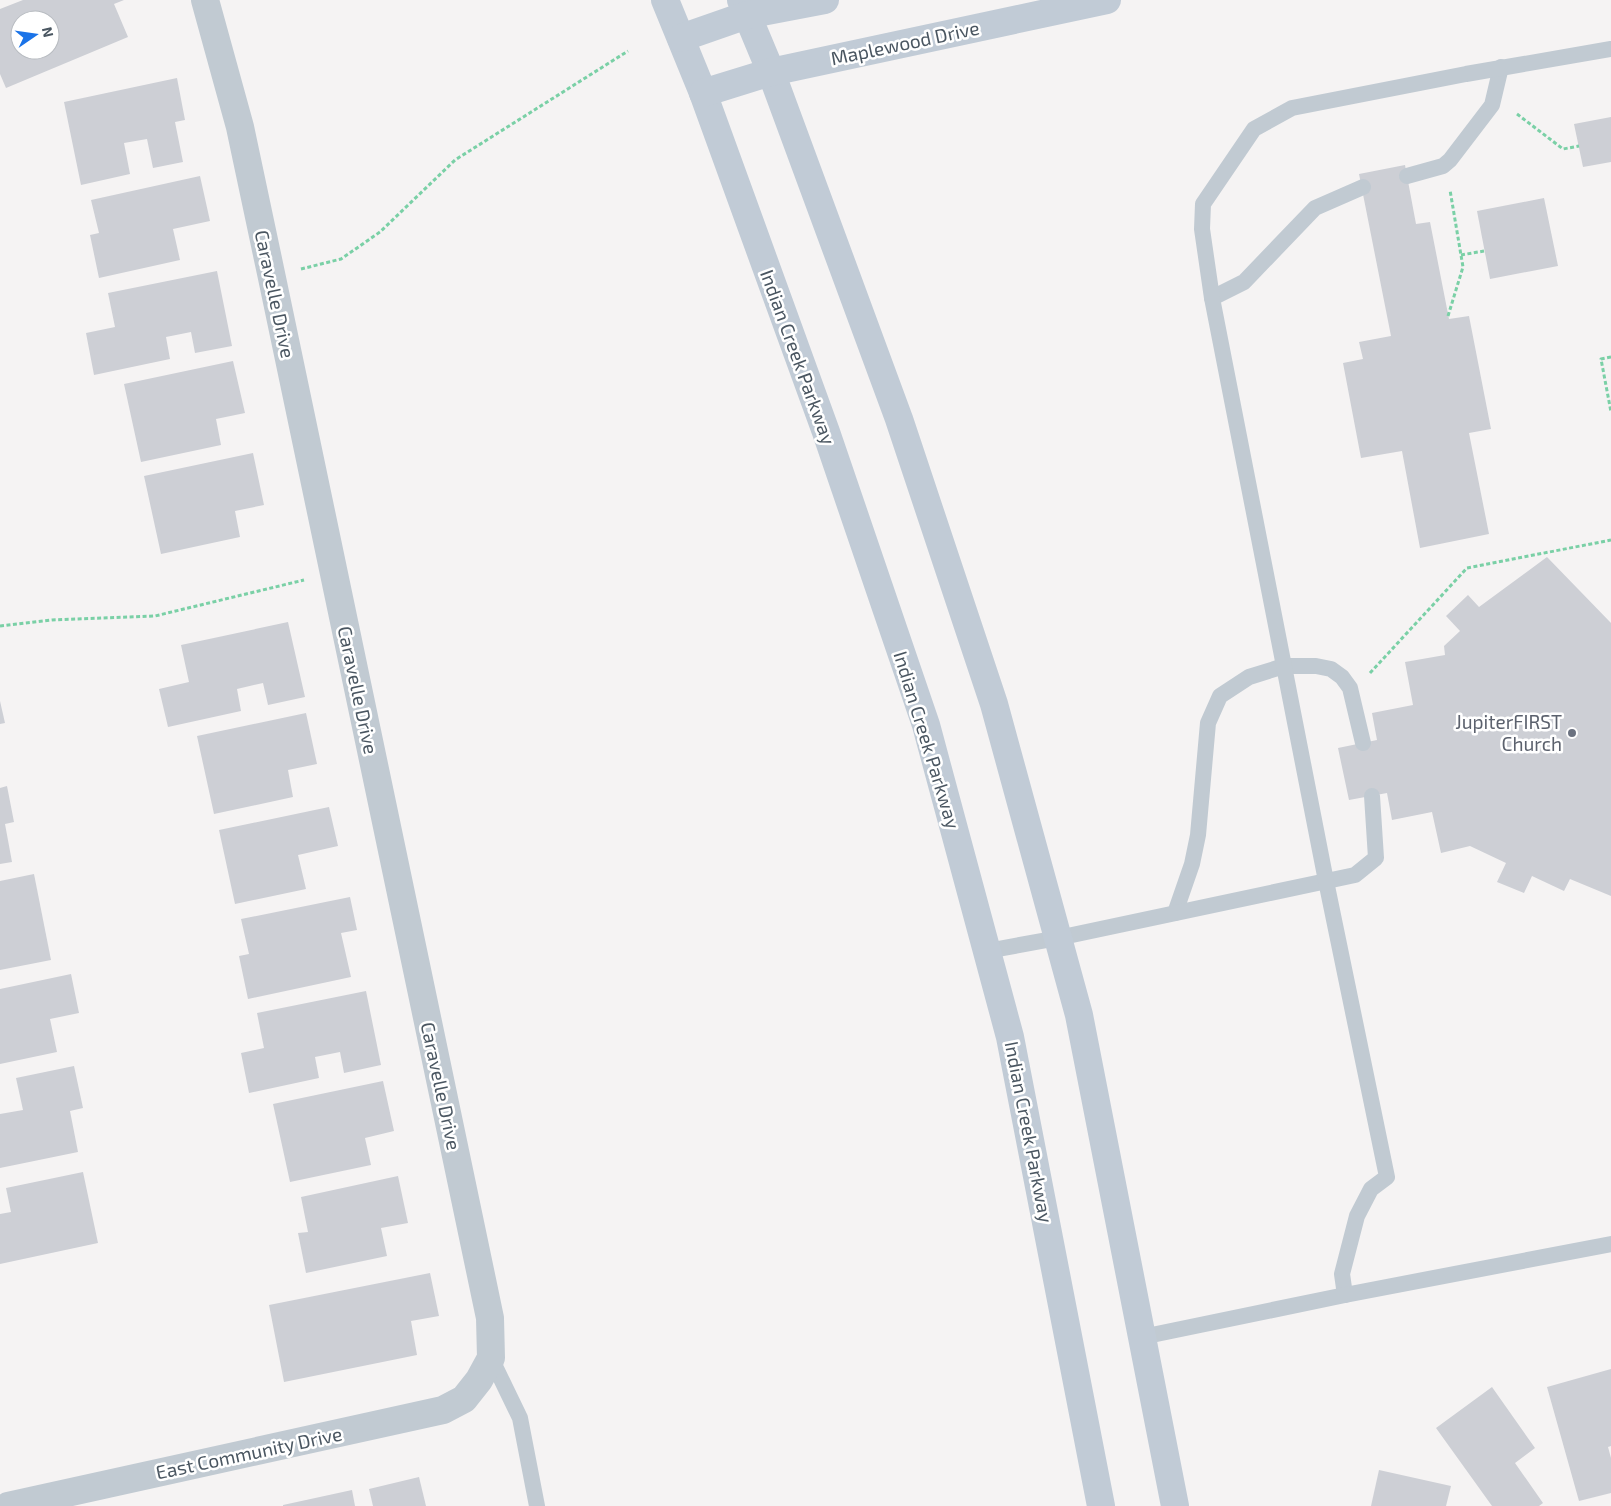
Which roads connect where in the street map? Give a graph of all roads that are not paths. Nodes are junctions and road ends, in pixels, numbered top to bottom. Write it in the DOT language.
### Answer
graph roads {
  1 [pos="205,0"];
  2 [pos="665,0"];
  3 [pos="824,0"];
  4 [pos="1108,0"];
  5 [pos="744,8"];
  6 [pos="681,38"];
  7 [pos="1611,49"];
  8 [pos="1501,68"];
  9 [pos="771,72"];
  10 [pos="703,93"];
  11 [pos="1406,176"];
  12 [pos="1362,187"];
  13 [pos="1212,298"];
  14 [pos="1284,666"];
  15 [pos="1363,743"];
  16 [pos="1372,796"];
  17 [pos="1326,881"];
  18 [pos="1175,914"];
  19 [pos="1058,938"];
  20 [pos="987,951"];
  21 [pos="1611,1244"];
  22 [pos="1345,1295"];
  23 [pos="1142,1336"];
  24 [pos="485,1369"];
  25 [pos="8,1506"];
  26 [pos="537,1506"];
  27 [pos="1101,1506"];
  28 [pos="1175,1506"];
  1 -- 24 [label="street, Caravelle Drive"];
  2 -- 6 [label="street, Indian Creek Parkway"];
  3 -- 5 [label="street"];
  4 -- 9 [label="street, Maplewood Drive"];
  5 -- 6 [label="street"];
  5 -- 9 [label="street"];
  6 -- 10 [label="street, Indian Creek Parkway"];
  7 -- 8 [label="lane"];
  8 -- 11 [label="lane"];
  8 -- 13 [label="lane"];
  9 -- 10 [label="street, Maplewood Drive"];
  9 -- 19 [label="street"];
  10 -- 20 [label="street, Indian Creek Parkway"];
  12 -- 13 [label="lane"];
  13 -- 14 [label="lane"];
  14 -- 15 [label="lane"];
  14 -- 17 [label="lane"];
  14 -- 18 [label="lane"];
  16 -- 17 [label="lane"];
  17 -- 18 [label="lane"];
  17 -- 22 [label="lane"];
  18 -- 19 [label="lane"];
  19 -- 20 [label="lane"];
  19 -- 23 [label="street"];
  20 -- 27 [label="street, Indian Creek Parkway"];
  21 -- 22 [label="lane"];
  22 -- 23 [label="lane"];
  23 -- 28 [label="street"];
  24 -- 25 [label="street, East Community Drive"];
  24 -- 26 [label="lane"];
}
